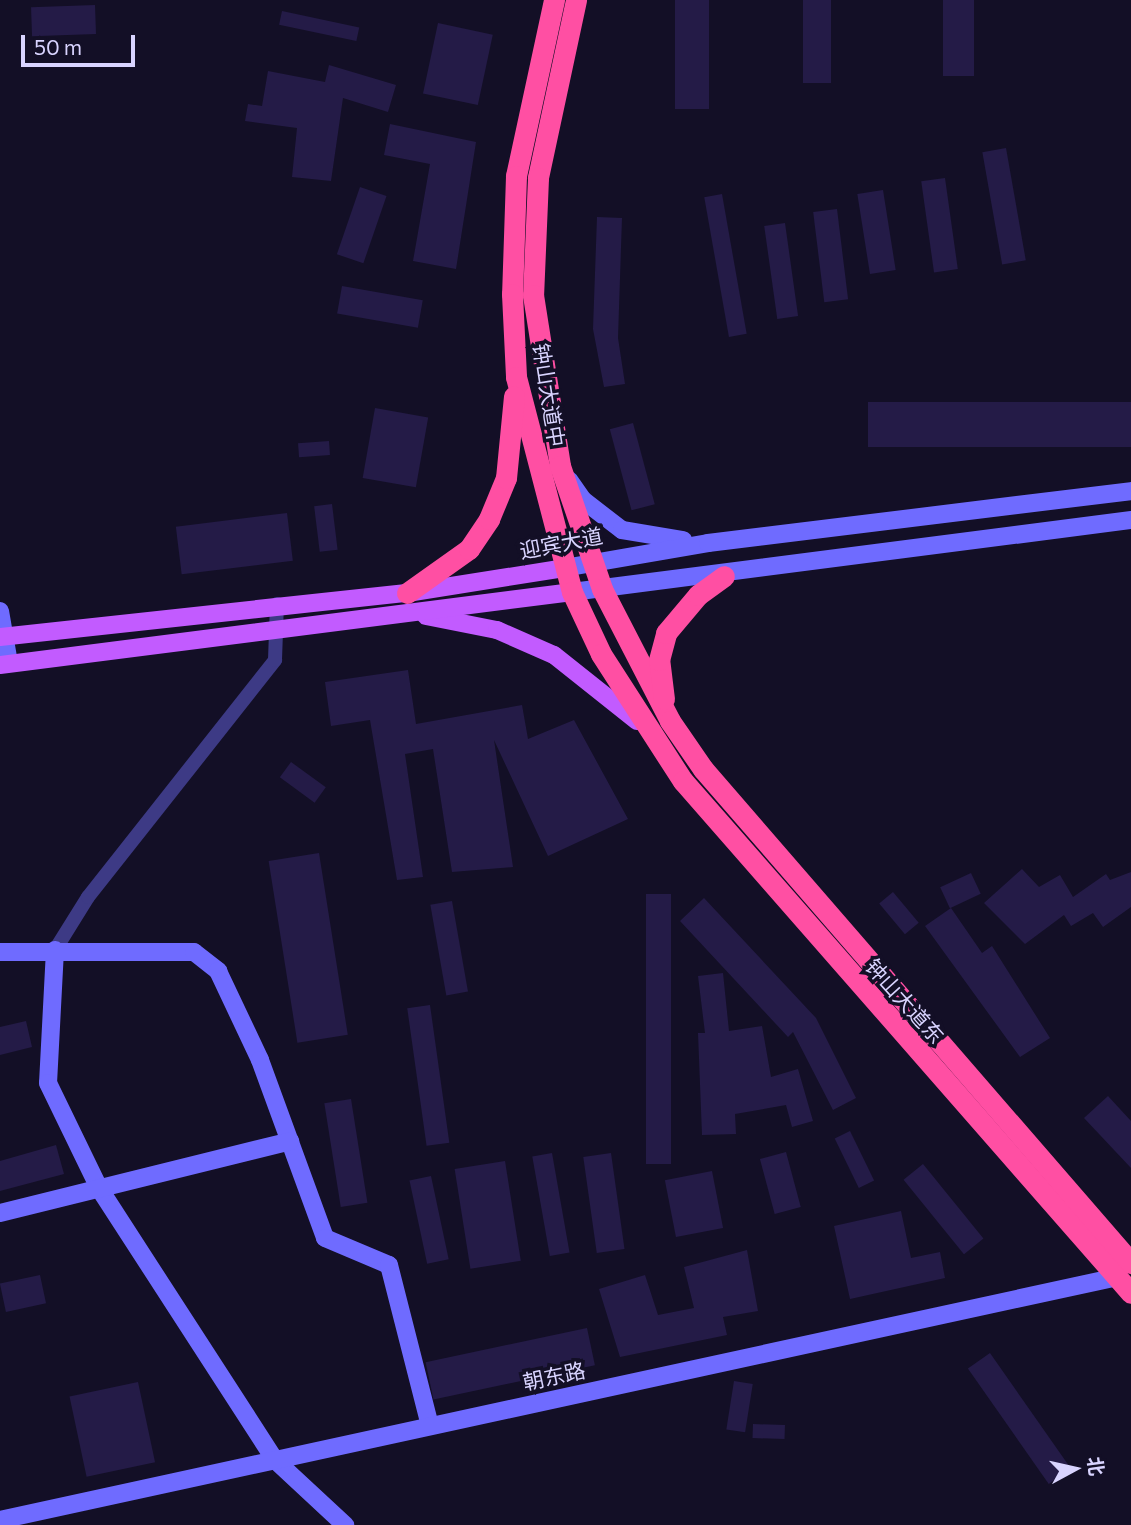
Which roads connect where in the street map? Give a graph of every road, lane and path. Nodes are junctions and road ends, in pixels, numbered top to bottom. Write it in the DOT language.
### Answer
graph roads {
  1 [pos="548,0"];
  2 [pos="554,0"];
  3 [pos="569,0"];
  4 [pos="576,0"];
  5 [pos="569,33"];
  6 [pos="546,36"];
  7 [pos="516,377"];
  8 [pos="560,466"];
  9 [pos="1131,491"];
  10 [pos="1131,520"];
  11 [pos="708,543"];
  12 [pos="593,561"];
  13 [pos="564,568"];
  14 [pos="724,576"];
  15 [pos="602,589"];
  16 [pos="572,592"];
  17 [pos="408,603"];
  18 [pos="277,604"];
  19 [pos="0,611"];
  20 [pos="279,625"];
  21 [pos="1,636"];
  22 [pos="4,664"];
  23 [pos="670,721"];
  24 [pos="650,735"];
  25 [pos="55,950"];
  26 [pos="0,952"];
  27 [pos="290,1141"];
  28 [pos="99,1188"];
  29 [pos="0,1213"];
  30 [pos="1126,1278"];
  31 [pos="430,1426"];
  32 [pos="275,1460"];
  33 [pos="0,1520"];
  34 [pos="345,1525"];
  1 -- 6 [label="street"];
  2 -- 6 [label="highway, 钟山大道中"];
  3 -- 5 [label="street"];
  4 -- 5 [label="highway, 钟山大道中"];
  5 -- 8 [label="highway, 钟山大道中"];
  6 -- 7 [label="highway, 钟山大道中"];
  7 -- 13 [label="highway, 钟山大道中"];
  7 -- 17 [label="highway"];
  8 -- 11 [label="street"];
  8 -- 12 [label="highway, 钟山大道中"];
  9 -- 11 [label="street, 迎宾大道"];
  10 -- 14 [label="street, 迎宾大道"];
  11 -- 12 [label="street, 迎宾大道"];
  12 -- 13 [label="street, 迎宾大道"];
  12 -- 15 [label="highway, 钟山大道中"];
  13 -- 16 [label="highway, 钟山大道中"];
  13 -- 17 [label="main road, 迎宾大道"];
  14 -- 15 [label="street, 迎宾大道"];
  14 -- 23 [label="highway"];
  15 -- 16 [label="street, 迎宾大道"];
  15 -- 23 [label="highway, 钟山大道中"];
  16 -- 17 [label="main road, 迎宾大道"];
  16 -- 24 [label="highway, 钟山大道中"];
  17 -- 18 [label="main road, 迎宾大道"];
  17 -- 20 [label="main road, 迎宾大道"];
  17 -- 24 [label="main road"];
  18 -- 20 [label="street"];
  18 -- 21 [label="main road, 迎宾大道"];
  19 -- 21 [label="street"];
  20 -- 22 [label="main road, 迎宾大道"];
  20 -- 25 [label="street"];
  21 -- 22 [label="street"];
  23 -- 30 [label="highway, 钟山大道东"];
  24 -- 30 [label="highway, 钟山大道东"];
  25 -- 26 [label="street"];
  25 -- 27 [label="street"];
  25 -- 28 [label="street"];
  27 -- 28 [label="street"];
  27 -- 31 [label="street"];
  28 -- 29 [label="street"];
  28 -- 32 [label="street"];
  30 -- 31 [label="street, 朝东路"];
  31 -- 32 [label="street, 朝东路"];
  32 -- 33 [label="street, 朝东路"];
  32 -- 34 [label="street"];
}
